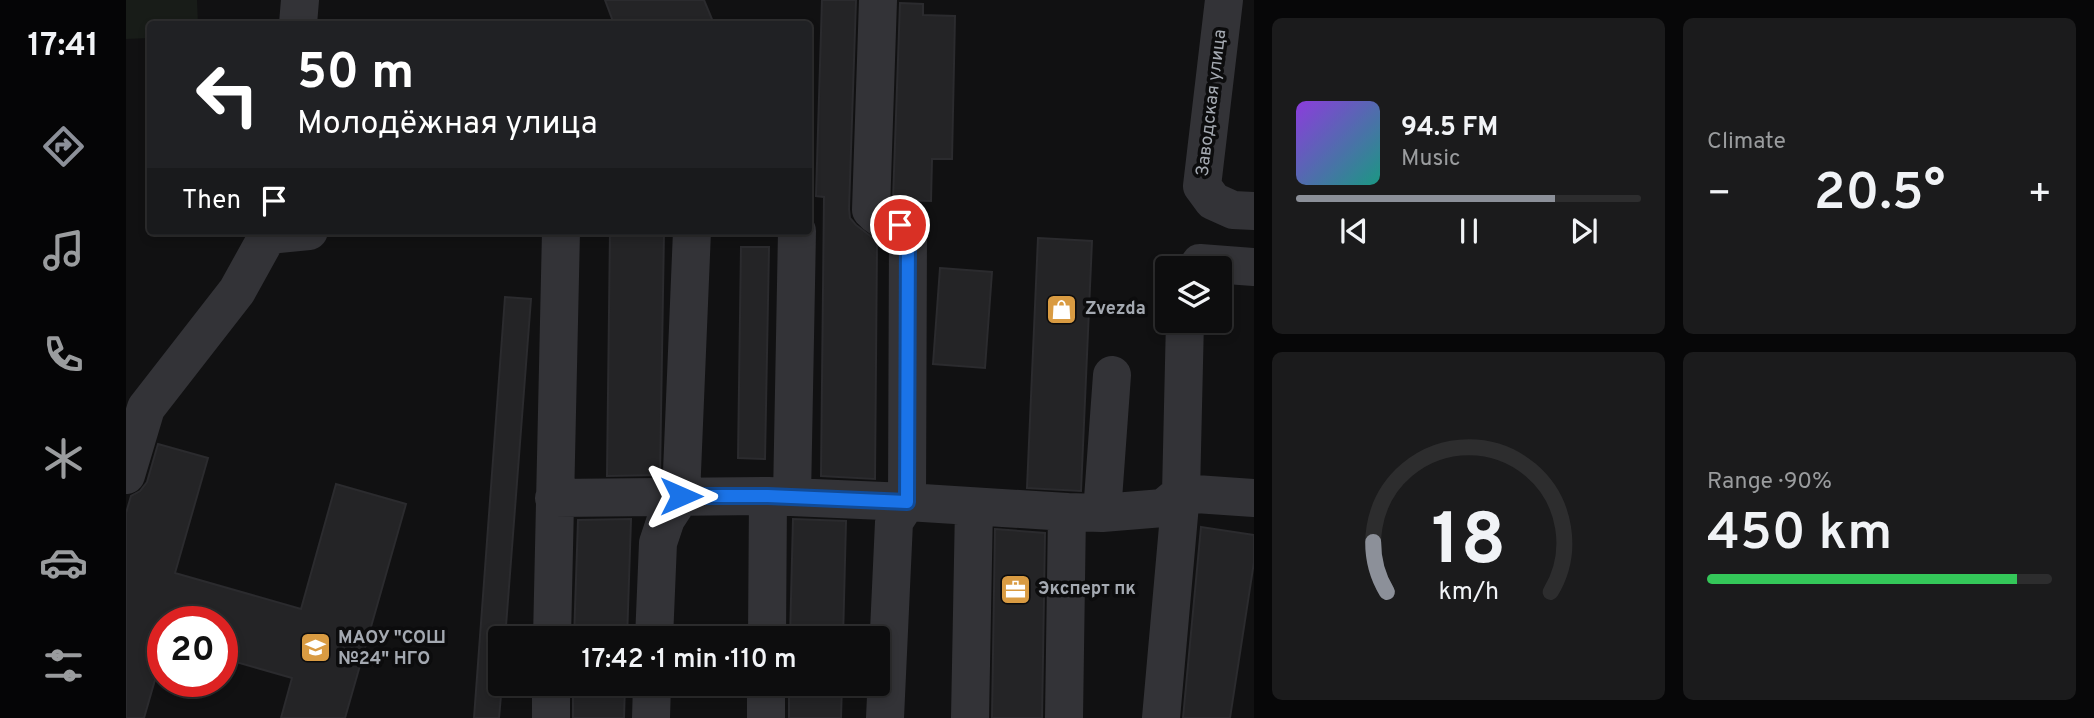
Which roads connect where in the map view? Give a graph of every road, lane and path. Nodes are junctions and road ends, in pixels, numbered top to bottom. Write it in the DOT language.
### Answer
graph roads {
  1 [pos="300,0"];
  2 [pos="878,0"];
  3 [pos="1224,0"];
  4 [pos="298,21"];
  5 [pos="1254,211"];
  6 [pos="268,235"];
  7 [pos="561,235"];
  8 [pos="692,235"];
  9 [pos="797,235"];
  10 [pos="1232,265"];
  11 [pos="1254,267"];
  12 [pos="1185,333"];
  13 [pos="1112,375"];
  14 [pos="126,475"];
  15 [pos="1181,493"];
  16 [pos="681,496"];
  17 [pos="780,496"];
  18 [pos="554,498"];
  19 [pos="1254,498"];
  20 [pos="907,502"];
  21 [pos="974,507"];
  22 [pos="1085,512"];
  23 [pos="552,626"];
  24 [pos="655,626"];
  25 [pos="768,626"];
  26 [pos="551,696"];
  27 [pos="652,696"];
  28 [pos="766,696"];
  29 [pos="551,718"];
  30 [pos="651,718"];
  31 [pos="766,718"];
  32 [pos="886,718"];
  33 [pos="970,718"];
  34 [pos="1064,718"];
  35 [pos="1161,718"];
  1 -- 4 [label="street"];
  2 -- 20 [label="street"];
  3 -- 5 [label="street, Заводская улица"];
  6 -- 14 [label="street"];
  7 -- 18 [label="street"];
  8 -- 16 [label="street"];
  9 -- 17 [label="street"];
  10 -- 11 [label="street"];
  12 -- 15 [label="street"];
  13 -- 22 [label="street"];
  15 -- 19 [label="street"];
  15 -- 22 [label="street"];
  15 -- 35 [label="street"];
  16 -- 17 [label="street"];
  16 -- 18 [label="street"];
  16 -- 24 [label="street"];
  17 -- 20 [label="street"];
  17 -- 25 [label="street"];
  18 -- 23 [label="street"];
  20 -- 21 [label="street"];
  20 -- 32 [label="street"];
  21 -- 22 [label="street"];
  21 -- 33 [label="street"];
  22 -- 34 [label="street"];
  26 -- 29 [label="street"];
  27 -- 30 [label="street"];
  28 -- 31 [label="street"];
}
